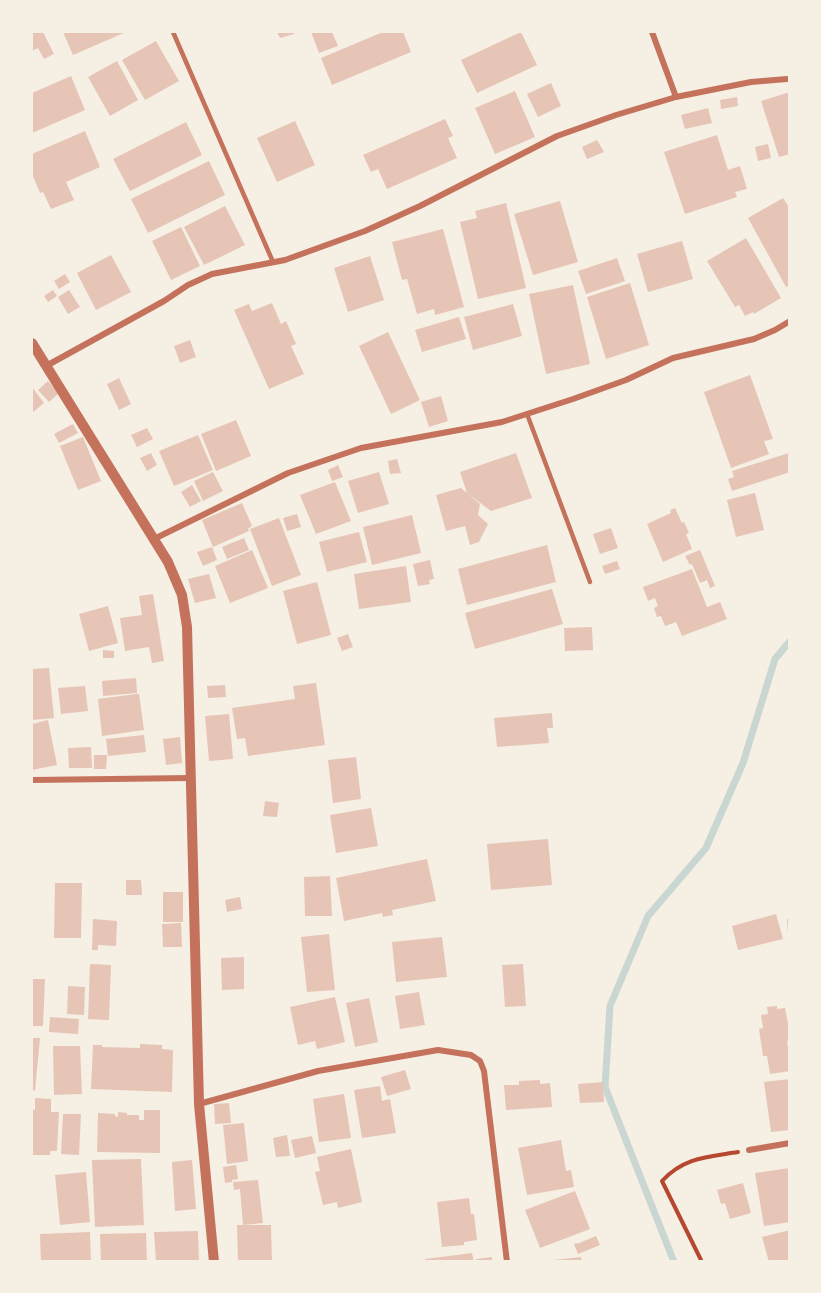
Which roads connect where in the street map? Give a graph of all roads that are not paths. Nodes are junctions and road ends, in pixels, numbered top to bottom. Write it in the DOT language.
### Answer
graph roads {
  1 [pos="173,32"];
  2 [pos="652,32"];
  3 [pos="787,79"];
  4 [pos="676,97"];
  5 [pos="273,262"];
  6 [pos="789,321"];
  7 [pos="32,343"];
  8 [pos="46,366"];
  9 [pos="528,414"];
  10 [pos="154,539"];
  11 [pos="590,582"];
  12 [pos="191,778"];
  13 [pos="32,780"];
  14 [pos="199,1104"];
  15 [pos="789,1143"];
  16 [pos="749,1150"];
  17 [pos="214,1262"];
  18 [pos="507,1262"];
  1 -- 5 [label="lane"];
  2 -- 4 [label="street"];
  3 -- 4 [label="street"];
  4 -- 5 [label="street"];
  5 -- 8 [label="street"];
  6 -- 9 [label="street"];
  7 -- 8 [label="street"];
  8 -- 10 [label="street"];
  9 -- 10 [label="street"];
  9 -- 11 [label="lane"];
  10 -- 12 [label="street"];
  12 -- 13 [label="street"];
  12 -- 14 [label="street"];
  14 -- 17 [label="street"];
  14 -- 18 [label="street"];
  15 -- 16 [label="street"];
}
